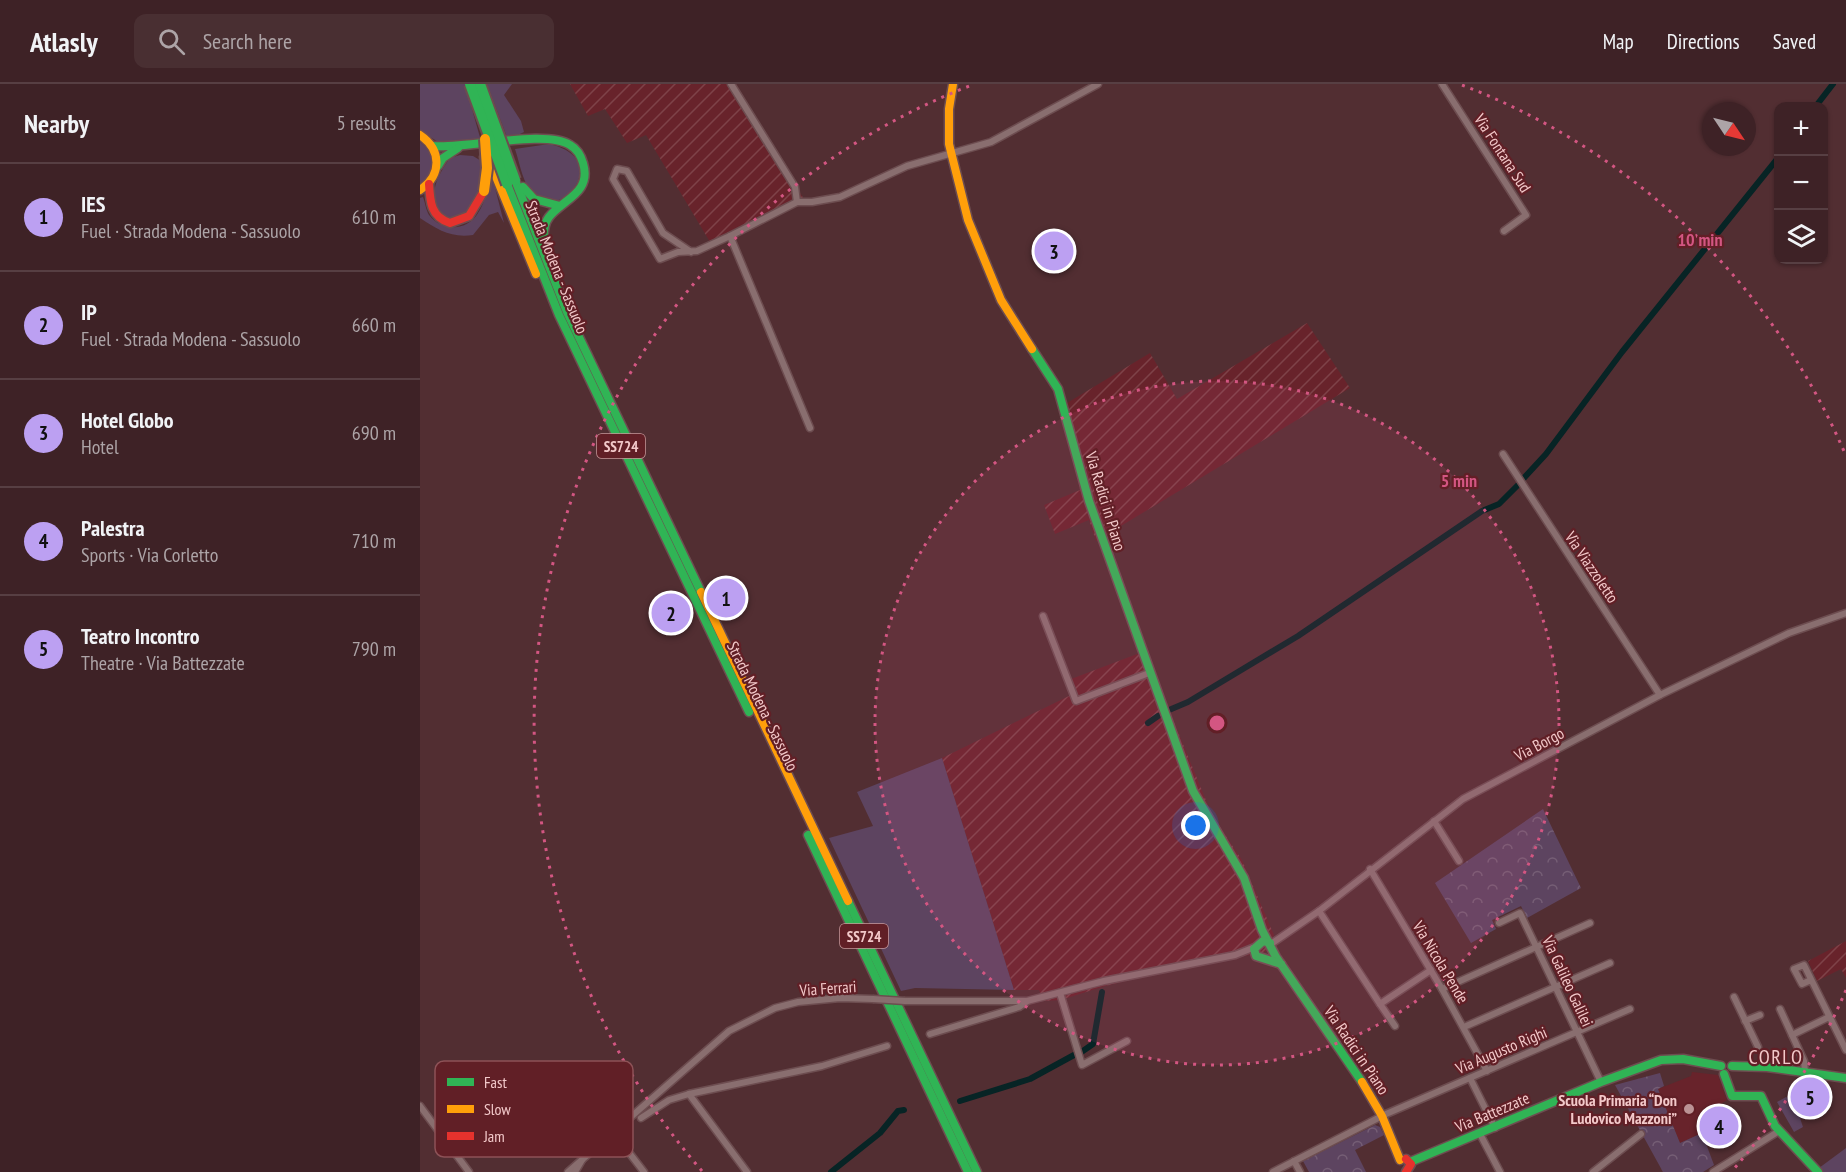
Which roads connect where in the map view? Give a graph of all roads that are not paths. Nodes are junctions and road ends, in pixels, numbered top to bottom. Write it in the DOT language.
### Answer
graph roads {
  1 [pos="470,84"];
  2 [pos="480,84"];
  3 [pos="732,84"];
  4 [pos="953,84"];
  5 [pos="1098,84"];
  6 [pos="1442,84"];
  7 [pos="483,121"];
  8 [pos="420,135"];
  9 [pos="433,147"];
  10 [pos="462,148"];
  11 [pos="950,154"];
  12 [pos="438,166"];
  13 [pos="514,181"];
  14 [pos="424,187"];
  15 [pos="797,201"];
  16 [pos="560,206"];
  17 [pos="1504,231"];
  18 [pos="730,236"];
  19 [pos="691,252"];
  20 [pos="548,264"];
  21 [pos="559,315"];
  22 [pos="810,428"];
  23 [pos="1503,454"];
  24 [pos="1846,613"];
  25 [pos="1043,616"];
  26 [pos="1149,673"];
  27 [pos="1660,695"];
  28 [pos="1434,821"];
  29 [pos="1460,861"];
  30 [pos="1370,869"];
  31 [pos="1319,911"];
  32 [pos="1499,923"];
  33 [pos="1590,923"];
  34 [pos="1266,945"];
  35 [pos="1537,946"];
  36 [pos="1235,955"];
  37 [pos="1261,959"];
  38 [pos="1610,963"];
  39 [pos="1282,965"];
  40 [pos="1431,970"];
  41 [pos="1811,980"];
  42 [pos="1556,987"];
  43 [pos="1442,989"];
  44 [pos="1060,993"];
  45 [pos="1734,998"];
  46 [pos="1027,1001"];
  47 [pos="1380,1004"];
  48 [pos="1630,1009"];
  49 [pos="1780,1010"];
  50 [pos="1760,1015"];
  51 [pos="1829,1017"];
  52 [pos="1745,1021"];
  53 [pos="1395,1026"];
  54 [pos="1464,1027"];
  55 [pos="1577,1032"];
  56 [pos="930,1034"];
  57 [pos="1792,1035"];
  58 [pos="1127,1041"];
  59 [pos="887,1046"];
  60 [pos="1758,1047"];
  61 [pos="1846,1050"];
  62 [pos="1487,1071"];
  63 [pos="1726,1072"];
  64 [pos="1805,1072"];
  65 [pos="1470,1078"];
  66 [pos="1846,1078"];
  67 [pos="1601,1082"];
  68 [pos="659,1092"];
  69 [pos="689,1094"];
  70 [pos="669,1100"];
  71 [pos="420,1106"];
  72 [pos="633,1116"];
  73 [pos="1382,1116"];
  74 [pos="641,1118"];
  75 [pos="435,1126"];
  76 [pos="1495,1128"];
  77 [pos="1779,1131"];
  78 [pos="1480,1134"];
  79 [pos="1641,1134"];
  80 [pos="458,1157"];
  81 [pos="586,1157"];
  82 [pos="632,1157"];
  83 [pos="583,1160"];
  84 [pos="1294,1161"];
  85 [pos="1405,1165"];
  86 [pos="469,1172"];
  87 [pos="568,1172"];
  88 [pos="575,1172"];
  89 [pos="644,1172"];
  90 [pos="747,1172"];
  91 [pos="968,1172"];
  92 [pos="977,1172"];
  93 [pos="1274,1172"];
  94 [pos="1300,1172"];
  95 [pos="1500,1172"];
  96 [pos="1593,1172"];
  97 [pos="1713,1172"];
  98 [pos="1818,1172"];
  1 -- 7 [label="main road, Strada Modena - Sassuolo / SS724, bridge"];
  2 -- 13 [label="main road, Strada Modena - Sassuolo / SS724, bridge"];
  3 -- 15 [label="street"];
  4 -- 11 [label="main road, Via Radici in Piano"];
  5 -- 11 [label="street"];
  6 -- 17 [label="street, Via Fontana Sud"];
  7 -- 13 [label="main road, Strada Modena - Sassuolo / SS724, bridge"];
  7 -- 14 [label="main road, bridge"];
  8 -- 9 [label="main road"];
  9 -- 10 [label="main road"];
  9 -- 12 [label="main road"];
  10 -- 12 [label="main road"];
  10 -- 16 [label="main road"];
  10 -- 21 [label="main road"];
  11 -- 15 [label="street"];
  11 -- 26 [label="main road, Via Radici in Piano"];
  12 -- 14 [label="main road"];
  13 -- 16 [label="main road"];
  13 -- 20 [label="main road, Strada Modena - Sassuolo / SS724"];
  13 -- 21 [label="main road, Strada Modena - Sassuolo / SS724"];
  15 -- 18 [label="street"];
  16 -- 20 [label="main road"];
  18 -- 19 [label="street"];
  18 -- 22 [label="street"];
  19 -- 19 [label="street"];
  20 -- 92 [label="main road, Strada Modena - Sassuolo / SS724"];
  21 -- 91 [label="main road, Strada Modena - Sassuolo / SS724"];
  23 -- 27 [label="street, Via Viazzoletto"];
  24 -- 27 [label="street, Via Borgo"];
  25 -- 26 [label="street"];
  26 -- 34 [label="main road, Via Radici in Piano"];
  27 -- 28 [label="street, Via Borgo"];
  28 -- 29 [label="street"];
  28 -- 30 [label="street, Via Borgo"];
  30 -- 31 [label="street, Via Borgo"];
  30 -- 40 [label="street, Via Nicola Pende"];
  31 -- 34 [label="street, Via Borgo"];
  31 -- 47 [label="street"];
  32 -- 35 [label="street, Via Galileo Galilei"];
  33 -- 35 [label="street"];
  34 -- 36 [label="street, Via Ferrari"];
  34 -- 37 [label="main road, Via Radici in Piano"];
  34 -- 37 [label="main road"];
  34 -- 39 [label="main road, Via Radici in Piano"];
  35 -- 42 [label="street, Via Galileo Galilei"];
  35 -- 43 [label="street"];
  36 -- 37 [label="street, Via Ferrari"];
  36 -- 44 [label="street, Via Ferrari"];
  37 -- 39 [label="main road"];
  38 -- 42 [label="street"];
  39 -- 73 [label="main road, Via Radici in Piano"];
  40 -- 43 [label="street, Via Nicola Pende"];
  40 -- 47 [label="street"];
  41 -- 51 [label="street"];
  42 -- 54 [label="street"];
  42 -- 55 [label="street, Via Galileo Galilei"];
  43 -- 54 [label="street, Via Nicola Pende"];
  44 -- 46 [label="street, Via Ferrari"];
  44 -- 58 [label="street"];
  45 -- 52 [label="street"];
  46 -- 56 [label="street, Via Ferrari"];
  46 -- 68 [label="street, Via Ferrari, bridge"];
  47 -- 53 [label="street"];
  48 -- 55 [label="street, Via Augusto Righi"];
  49 -- 57 [label="street"];
  50 -- 52 [label="street"];
  51 -- 57 [label="street"];
  51 -- 61 [label="street"];
  52 -- 60 [label="street"];
  54 -- 62 [label="street, Via Nicola Pende"];
  55 -- 62 [label="street, Via Augusto Righi"];
  55 -- 67 [label="street, Via Galileo Galilei"];
  57 -- 64 [label="street"];
  59 -- 69 [label="street"];
  62 -- 65 [label="street, Via Augusto Righi"];
  63 -- 64 [label="main road, Via Battezzate"];
  63 -- 67 [label="main road, Via Battezzate"];
  63 -- 77 [label="main road"];
  64 -- 66 [label="main road, Via Battezzate"];
  65 -- 73 [label="street, Via Augusto Righi"];
  65 -- 76 [label="street"];
  67 -- 76 [label="main road, Via Battezzate"];
  68 -- 70 [label="street"];
  68 -- 72 [label="street, Via Ferrari"];
  69 -- 70 [label="street"];
  69 -- 90 [label="street"];
  70 -- 74 [label="street"];
  71 -- 75 [label="street"];
  73 -- 84 [label="street, Via Augusto Righi"];
  73 -- 85 [label="main road, Via Radici in Piano"];
  76 -- 78 [label="main road, Via Battezzate"];
  77 -- 97 [label="street"];
  77 -- 98 [label="main road"];
  78 -- 85 [label="main road, Via Battezzate"];
  78 -- 95 [label="street"];
  79 -- 96 [label="street"];
  80 -- 86 [label="street"];
  81 -- 83 [label="street, Via Ferrari"];
  82 -- 89 [label="street"];
  83 -- 87 [label="street, Via Ferrari"];
  83 -- 88 [label="street"];
  84 -- 93 [label="street, Via Augusto Righi"];
  84 -- 94 [label="street"];
}
